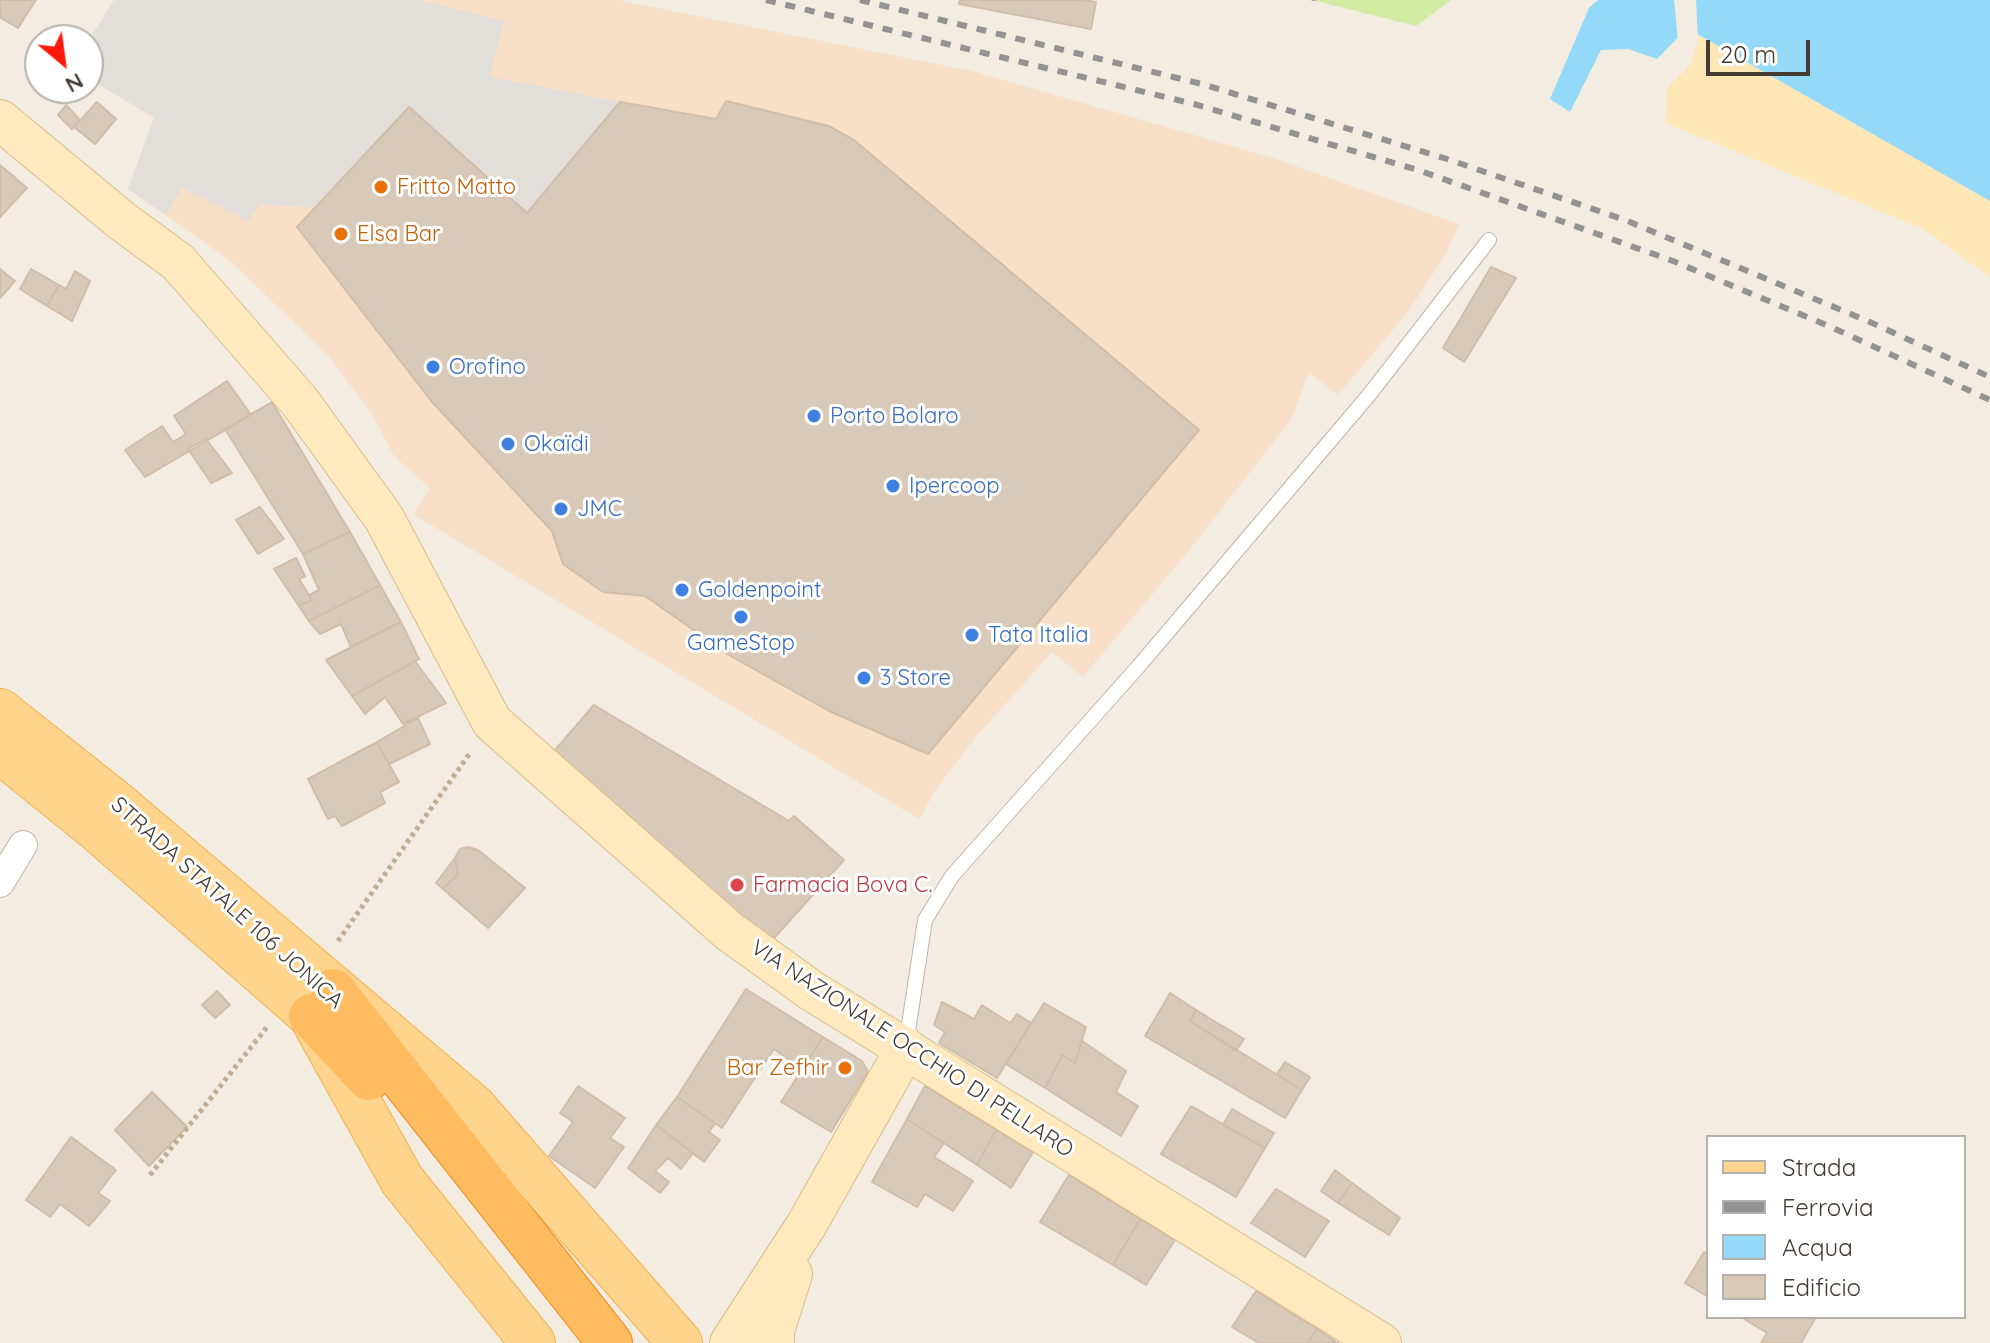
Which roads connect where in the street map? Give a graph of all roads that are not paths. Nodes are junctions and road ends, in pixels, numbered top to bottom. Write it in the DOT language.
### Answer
graph roads {
  1 [pos="0,120"];
  2 [pos="1489,240"];
  3 [pos="0,711"];
  4 [pos="0,751"];
  5 [pos="23,845"];
  6 [pos="0,883"];
  7 [pos="313,993"];
  8 [pos="906,1048"];
  9 [pos="807,1224"];
  10 [pos="533,1343"];
  11 [pos="574,1343"];
  12 [pos="610,1343"];
  13 [pos="680,1343"];
  14 [pos="730,1343"];
  15 [pos="774,1343"];
  16 [pos="1381,1343"];
  1 -- 8 [label="street, VIA NAZIONALE OCCHIO DI PELLARO"];
  2 -- 8 [label="lane"];
  3 -- 7 [label="main road, STRADA STATALE 106 JONICA"];
  4 -- 7 [label="main road, STRADA STATALE 106 JONICA"];
  5 -- 6 [label="street"];
  7 -- 10 [label="main road"];
  7 -- 11 [label="highway, STRADA STATALE 106 JONICA"];
  7 -- 12 [label="highway, STRADA STATALE 106 JONICA"];
  7 -- 13 [label="main road"];
  8 -- 9 [label="street"];
  8 -- 16 [label="street, VIA NAZIONALE OCCHIO DI PELLARO"];
  9 -- 14 [label="street"];
  9 -- 15 [label="street"];
}
